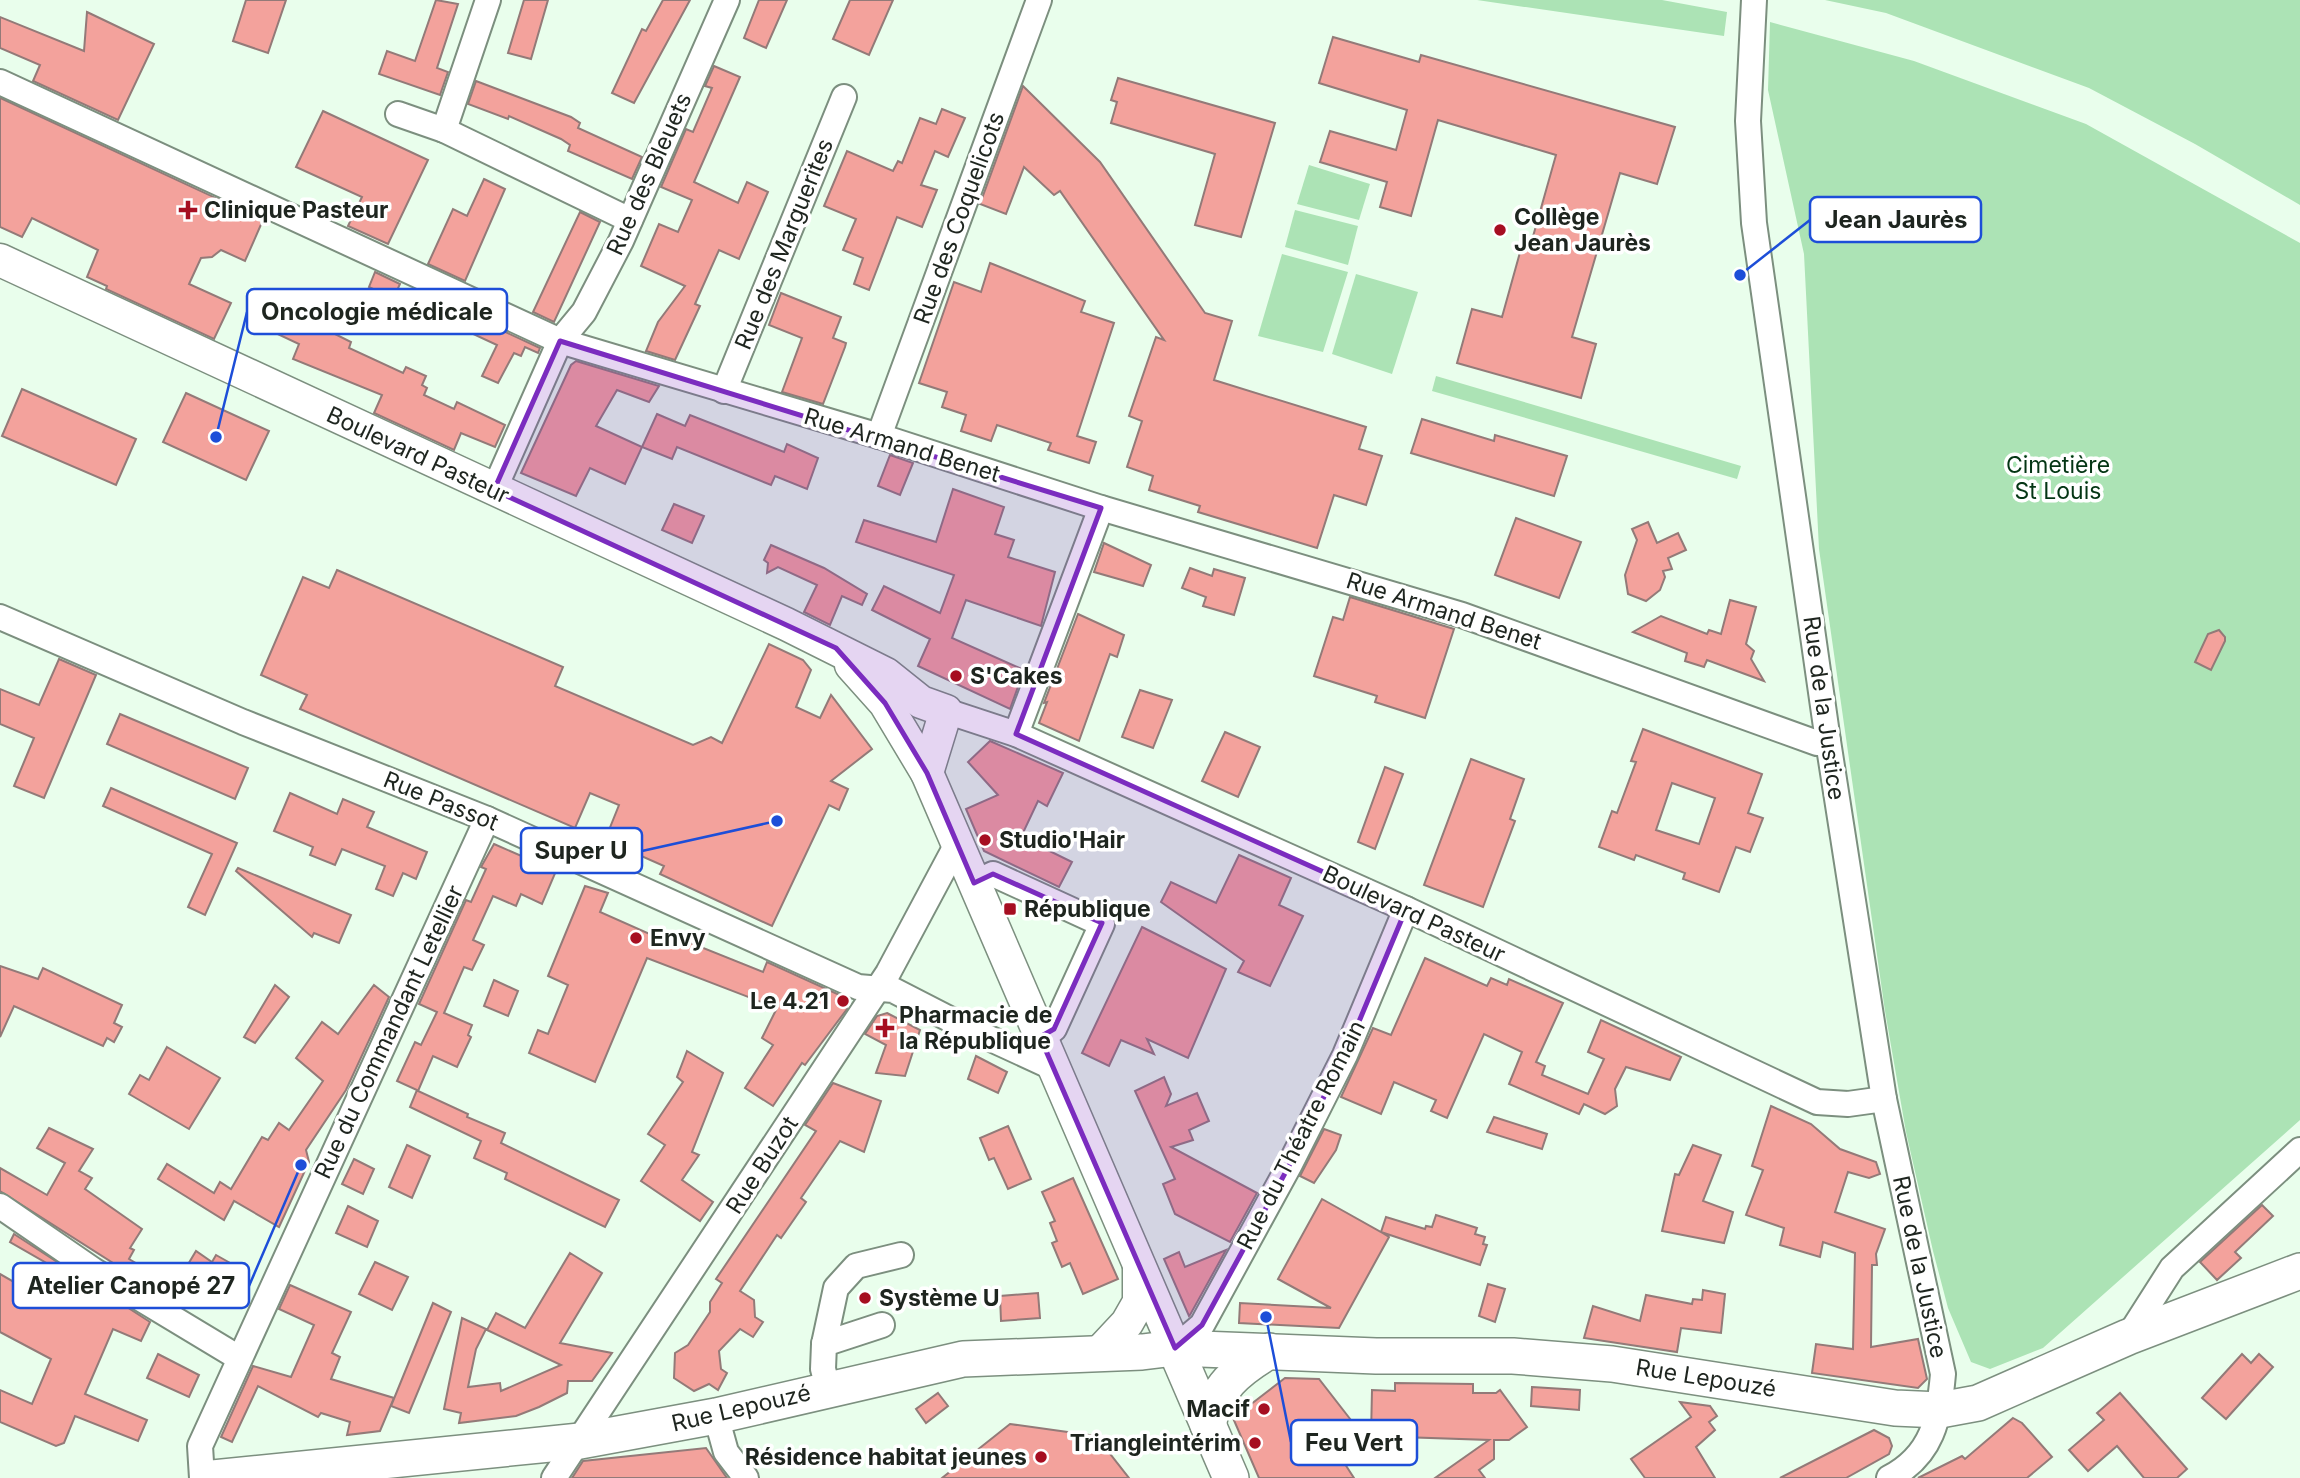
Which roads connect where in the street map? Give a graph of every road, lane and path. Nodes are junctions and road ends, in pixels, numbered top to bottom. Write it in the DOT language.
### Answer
graph roads {
  1 [pos="488,0"];
  2 [pos="727,0"];
  3 [pos="1039,0"];
  4 [pos="1754,0"];
  5 [pos="0,82"];
  6 [pos="844,97"];
  7 [pos="398,114"];
  8 [pos="444,130"];
  9 [pos="629,220"];
  10 [pos="0,260"];
  11 [pos="559,341"];
  12 [pos="724,391"];
  13 [pos="879,436"];
  14 [pos="494,491"];
  15 [pos="1101,508"];
  16 [pos="0,617"];
  17 [pos="836,648"];
  18 [pos="946,710"];
  19 [pos="1016,734"];
  20 [pos="1828,741"];
  21 [pos="927,773"];
  22 [pos="487,819"];
  23 [pos="957,844"];
  24 [pos="974,883"];
  25 [pos="1406,909"];
  26 [pos="879,987"];
  27 [pos="1040,1037"];
  28 [pos="1054,1068"];
  29 [pos="1884,1099"];
  30 [pos="2300,1150"];
  31 [pos="0,1206"];
  32 [pos="901,1255"];
  33 [pos="1139,1267"];
  34 [pos="2300,1271"];
  35 [pos="881,1325"];
  36 [pos="2128,1337"];
  37 [pos="824,1345"];
  38 [pos="1174,1348"];
  39 [pos="1269,1351"];
  40 [pos="1098,1354"];
  41 [pos="239,1358"];
  42 [pos="828,1388"];
  43 [pos="1940,1410"];
  44 [pos="716,1416"];
  45 [pos="1208,1425"];
  46 [pos="580,1441"];
  47 [pos="202,1478"];
  48 [pos="213,1478"];
  49 [pos="554,1478"];
  50 [pos="746,1478"];
  51 [pos="1231,1478"];
  52 [pos="1889,1478"];
  1 -- 8 [label="street"];
  2 -- 9 [label="street, Rue des Bleuets"];
  3 -- 13 [label="street, Rue des Coquelicots"];
  4 -- 20 [label="street, Rue de la Justice"];
  5 -- 11 [label="street, Rue Armand Benet"];
  6 -- 12 [label="street, Rue des Marguerites"];
  7 -- 8 [label="street"];
  8 -- 9 [label="street"];
  9 -- 11 [label="street, Rue des Bleuets"];
  10 -- 14 [label="street, Boulevard Pasteur"];
  11 -- 12 [label="street, Rue Armand Benet"];
  11 -- 14 [label="street, Rue des Bleuets"];
  12 -- 13 [label="street, Rue Armand Benet"];
  13 -- 15 [label="street, Rue Armand Benet"];
  14 -- 17 [label="street, Boulevard Pasteur"];
  15 -- 19 [label="street"];
  15 -- 20 [label="street, Rue Armand Benet"];
  16 -- 22 [label="street, Rue Passot"];
  17 -- 18 [label="street, Boulevard Pasteur"];
  17 -- 21 [label="street"];
  18 -- 19 [label="street, Boulevard Pasteur"];
  18 -- 21 [label="street"];
  19 -- 25 [label="street, Boulevard Pasteur"];
  20 -- 29 [label="street, Rue de la Justice"];
  21 -- 23 [label="street"];
  22 -- 26 [label="street, Rue Passot"];
  22 -- 41 [label="street, Rue du Commandant Letellier"];
  23 -- 24 [label="street"];
  23 -- 26 [label="street, Rue Buzot"];
  24 -- 27 [label="street"];
  24 -- 27 [label="street"];
  25 -- 29 [label="street, Boulevard Pasteur"];
  25 -- 38 [label="street, Rue du Théatre Romain"];
  26 -- 28 [label="street, Rue Passot"];
  26 -- 46 [label="street, Rue Buzot"];
  27 -- 28 [label="street"];
  28 -- 33 [label="street"];
  29 -- 43 [label="street, Rue de la Justice"];
  30 -- 36 [label="street"];
  31 -- 41 [label="street"];
  32 -- 37 [label="street"];
  33 -- 38 [label="street"];
  33 -- 40 [label="street"];
  34 -- 36 [label="main road, Rue Lepouzé"];
  35 -- 37 [label="street"];
  36 -- 43 [label="main road, Rue Lepouzé"];
  37 -- 42 [label="street"];
  38 -- 39 [label="main road, Rue Lepouzé"];
  38 -- 40 [label="main road, Rue Lepouzé"];
  38 -- 45 [label="main road"];
  39 -- 43 [label="main road, Rue Lepouzé"];
  39 -- 45 [label="main road"];
  40 -- 42 [label="main road, Rue Lepouzé"];
  41 -- 47 [label="street, Rue du Commandant Letellier"];
  42 -- 44 [label="main road, Rue Lepouzé"];
  43 -- 52 [label="street, Rue de la Justice"];
  44 -- 46 [label="main road, Rue Lepouzé"];
  44 -- 50 [label="street"];
  45 -- 51 [label="main road"];
  46 -- 48 [label="main road, Rue Lepouzé"];
  46 -- 49 [label="street, Rue Buzot"];
}
